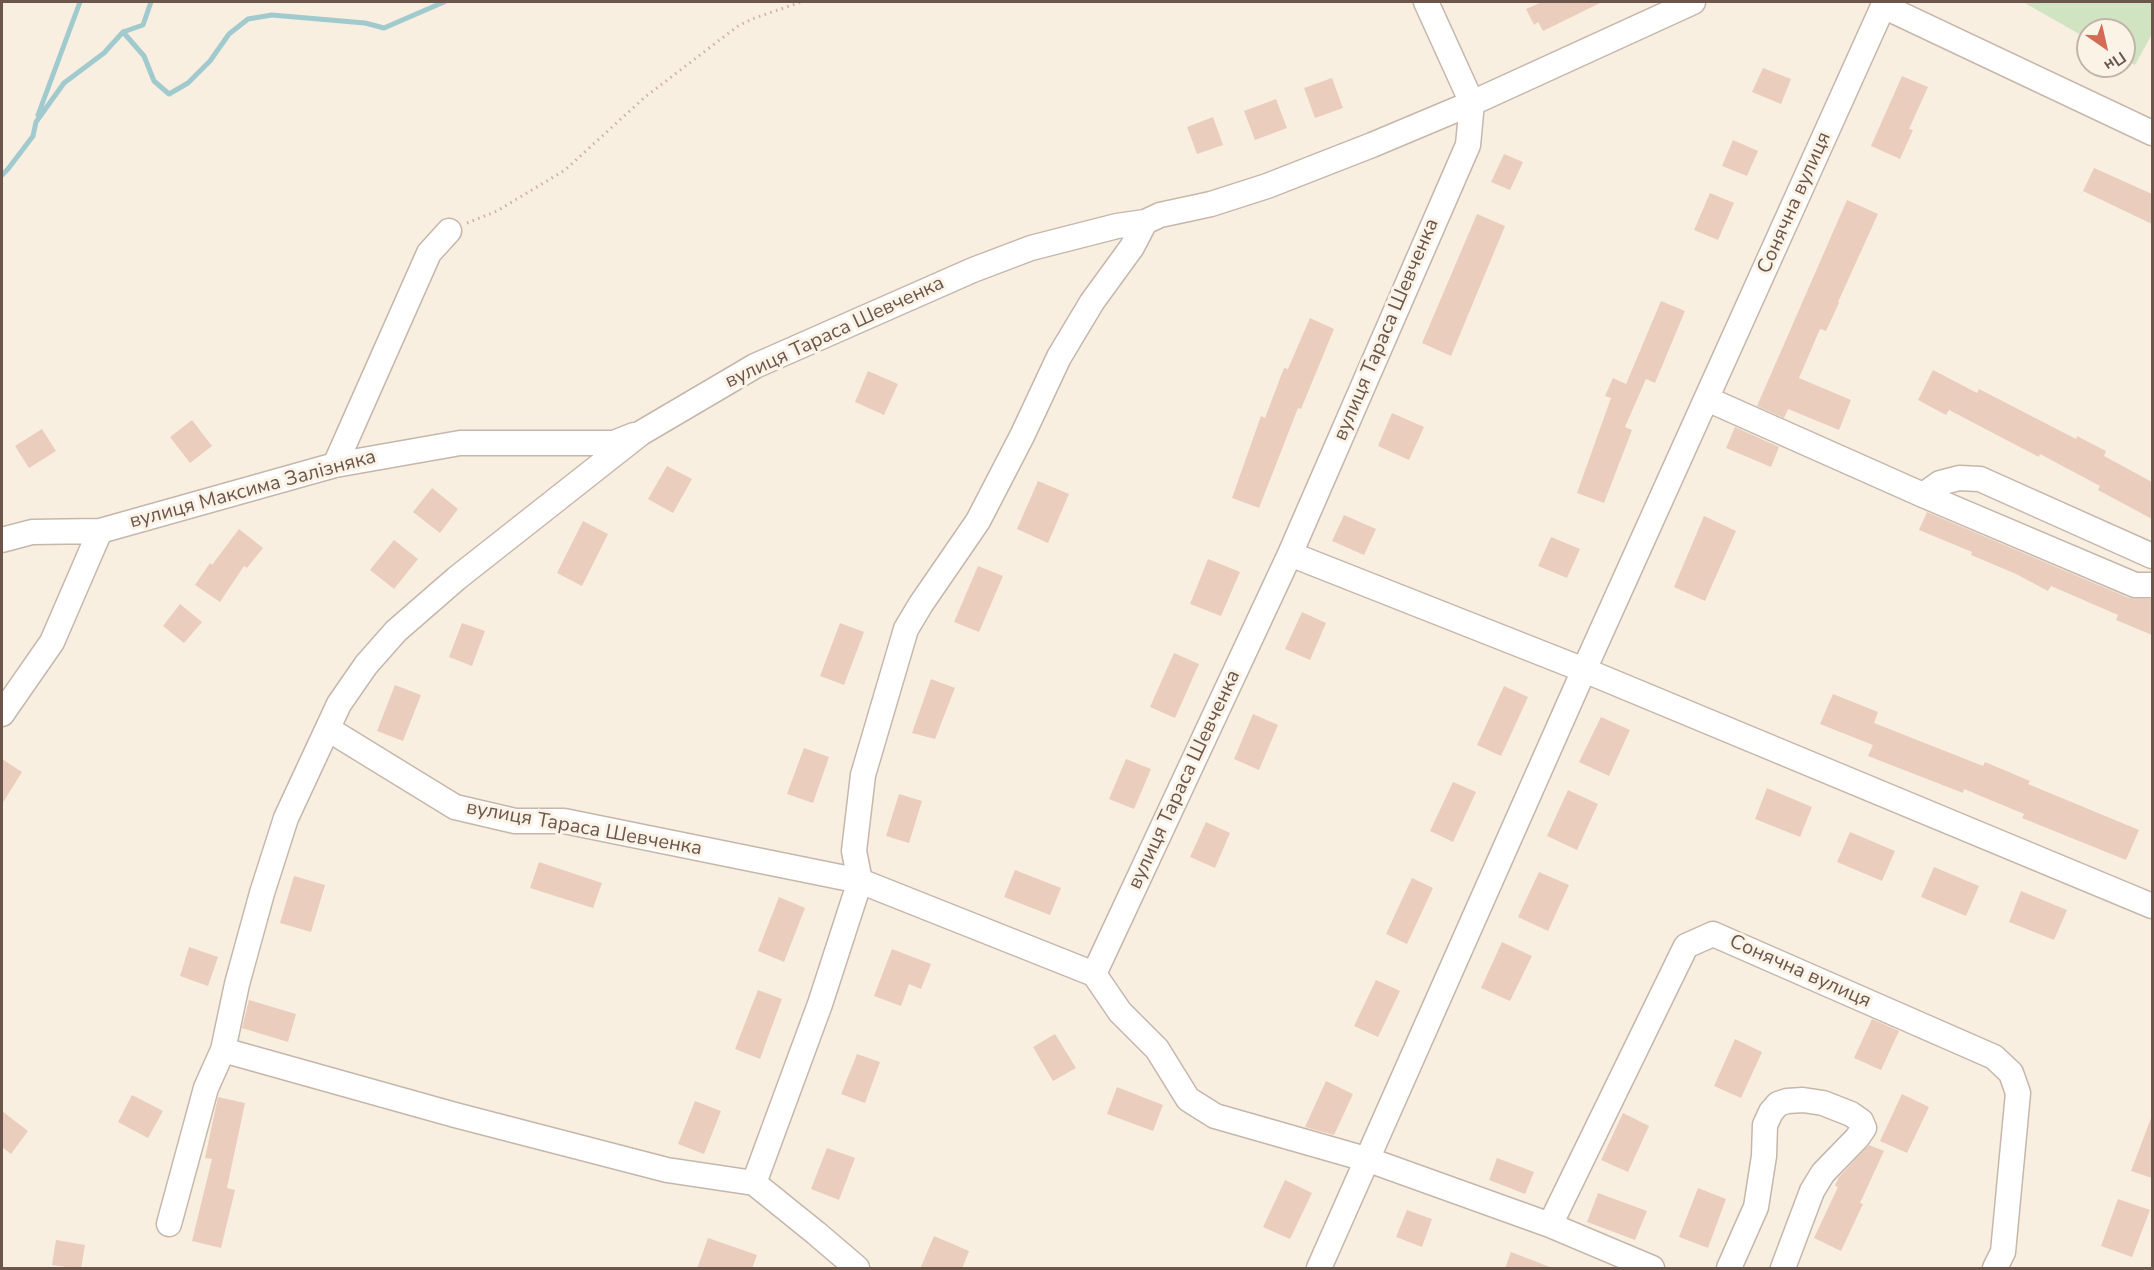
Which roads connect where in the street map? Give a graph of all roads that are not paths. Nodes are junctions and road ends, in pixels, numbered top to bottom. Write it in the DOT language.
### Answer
graph roads {
  1 [pos="1426,2"];
  2 [pos="1693,2"];
  3 [pos="1884,4"];
  4 [pos="1472,103"];
  5 [pos="2152,133"];
  6 [pos="1145,222"];
  7 [pos="449,231"];
  8 [pos="1707,399"];
  9 [pos="641,433"];
  10 [pos="335,465"];
  11 [pos="2013,494"];
  12 [pos="1923,495"];
  13 [pos="1997,527"];
  14 [pos="100,531"];
  15 [pos="2105,535"];
  16 [pos="2,540"];
  17 [pos="1290,554"];
  18 [pos="2152,556"];
  19 [pos="2090,566"];
  20 [pos="2152,585"];
  21 [pos="1584,670"];
  22 [pos="2,714"];
  23 [pos="328,729"];
  24 [pos="860,881"];
  25 [pos="2152,906"];
  26 [pos="1094,974"];
  27 [pos="223,1050"];
  28 [pos="1369,1160"];
  29 [pos="754,1183"];
  30 [pos="168,1224"];
  31 [pos="1550,1225"];
  32 [pos="857,1269"];
  33 [pos="1319,1269"];
  34 [pos="1652,1269"];
  35 [pos="1729,1269"];
  36 [pos="1783,1269"];
  37 [pos="1995,1269"];
  1 -- 4 [label="street"];
  2 -- 4 [label="street, вулиця Тараса Шевченка"];
  3 -- 5 [label="street, Сонячна вулиця"];
  3 -- 8 [label="street, Сонячна вулиця"];
  4 -- 6 [label="street, вулиця Тараса Шевченка"];
  4 -- 17 [label="street, вулиця Тараса Шевченка"];
  6 -- 9 [label="street, вулиця Тараса Шевченка"];
  6 -- 24 [label="street"];
  7 -- 10 [label="street"];
  8 -- 12 [label="street"];
  8 -- 21 [label="street, Сонячна вулиця"];
  9 -- 10 [label="street, вулиця Максима Залізняка"];
  9 -- 23 [label="street, вулиця Тараса Шевченка"];
  10 -- 14 [label="street, вулиця Максима Залізняка"];
  11 -- 12 [label="street"];
  11 -- 13 [label="street"];
  11 -- 15 [label="street"];
  12 -- 13 [label="street"];
  13 -- 19 [label="street"];
  14 -- 16 [label="street, вулиця Максима Залізняка"];
  14 -- 22 [label="street"];
  15 -- 18 [label="street"];
  15 -- 19 [label="street"];
  17 -- 21 [label="street"];
  17 -- 26 [label="street, вулиця Тараса Шевченка"];
  19 -- 20 [label="street"];
  21 -- 25 [label="street"];
  21 -- 28 [label="street, Сонячна вулиця"];
  23 -- 24 [label="street, вулиця Тараса Шевченка"];
  23 -- 27 [label="street, вулиця Тараса Шевченка"];
  24 -- 26 [label="street, вулиця Тараса Шевченка"];
  24 -- 29 [label="street"];
  26 -- 28 [label="street"];
  27 -- 29 [label="street"];
  27 -- 30 [label="street, вулиця Тараса Шевченка"];
  28 -- 31 [label="street"];
  28 -- 33 [label="street, Сонячна вулиця"];
  29 -- 32 [label="street"];
  31 -- 34 [label="street"];
  31 -- 37 [label="street, Сонячна вулиця"];
  35 -- 36 [label="street"];
}
